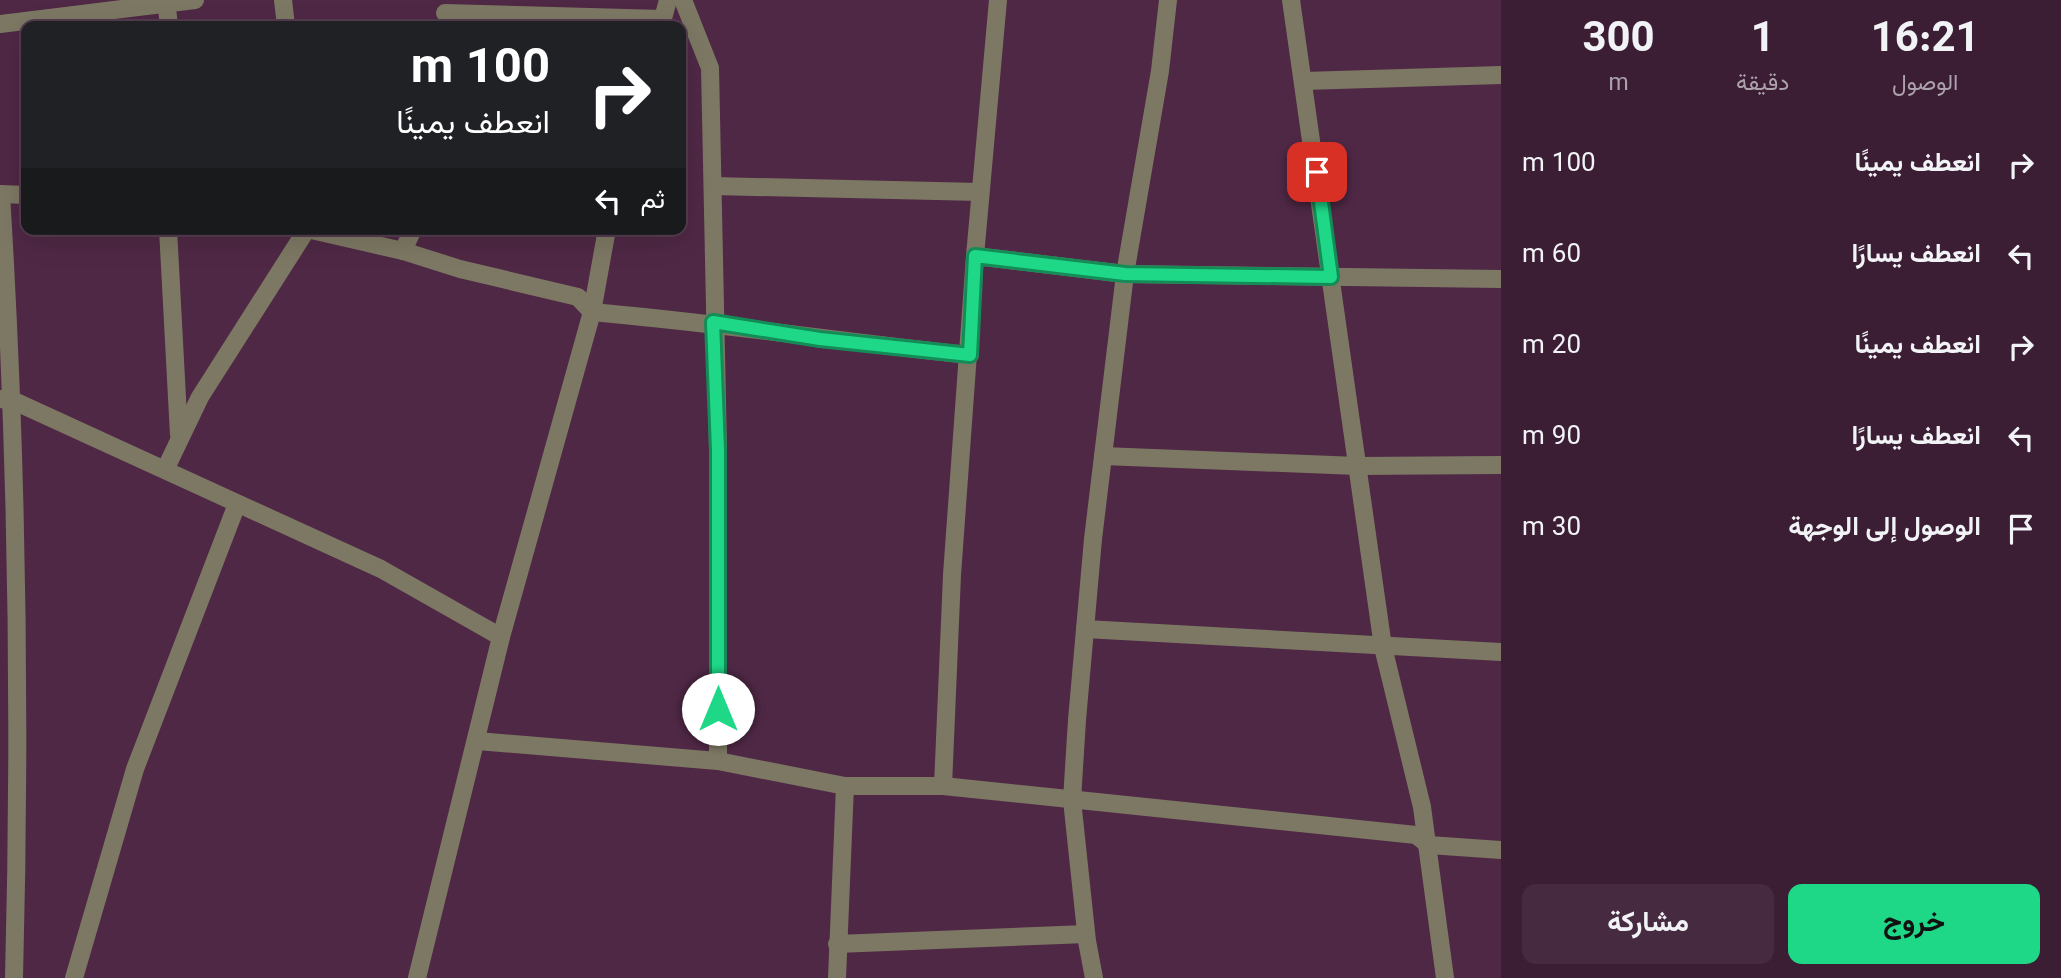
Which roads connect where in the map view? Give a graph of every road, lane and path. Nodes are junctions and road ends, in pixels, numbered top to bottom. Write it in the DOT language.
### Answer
graph roads {
  1 [pos="195,0"];
  2 [pos="283,0"];
  3 [pos="668,0"];
  4 [pos="683,0"];
  5 [pos="998,0"];
  6 [pos="1168,0"];
  7 [pos="1291,0"];
  8 [pos="166,3"];
  9 [pos="445,13"];
  10 [pos="21,21"];
  11 [pos="24,21"];
  12 [pos="168,21"];
  13 [pos="285,21"];
  14 [pos="619,21"];
  15 [pos="663,21"];
  16 [pos="0,24"];
  17 [pos="1501,75"];
  18 [pos="1304,81"];
  19 [pos="713,186"];
  20 [pos="980,192"];
  21 [pos="1,194"];
  22 [pos="21,195"];
  23 [pos="168,235"];
  24 [pos="303,235"];
  25 [pos="333,235"];
  26 [pos="410,235"];
  27 [pos="606,235"];
  28 [pos="403,251"];
  29 [pos="975,256"];
  30 [pos="1125,274"];
  31 [pos="1331,277"];
  32 [pos="1501,279"];
  33 [pos="592,312"];
  34 [pos="713,322"];
  35 [pos="970,355"];
  36 [pos="7,400"];
  37 [pos="180,436"];
  38 [pos="1103,456"];
  39 [pos="1357,466"];
  40 [pos="1501,466"];
  41 [pos="165,470"];
  42 [pos="237,504"];
  43 [pos="8,581"];
  44 [pos="1085,629"];
  45 [pos="501,637"];
  46 [pos="1383,648"];
  47 [pos="1501,652"];
  48 [pos="477,741"];
  49 [pos="719,761"];
  50 [pos="845,786"];
  51 [pos="943,786"];
  52 [pos="0,797"];
  53 [pos="19,798"];
  54 [pos="1072,800"];
  55 [pos="1429,845"];
  56 [pos="1501,850"];
  57 [pos="1086,933"];
  58 [pos="837,944"];
  59 [pos="14,978"];
  60 [pos="74,978"];
  61 [pos="417,978"];
  62 [pos="837,978"];
  63 [pos="1094,978"];
  64 [pos="1445,978"];
  1 -- 8 [label="street"];
  2 -- 13 [label="street"];
  3 -- 15 [label="street"];
  4 -- 19 [label="street"];
  5 -- 20 [label="street"];
  6 -- 30 [label="street"];
  7 -- 18 [label="street"];
  8 -- 11 [label="street"];
  8 -- 12 [label="street"];
  9 -- 14 [label="street"];
  10 -- 16 [label="street"];
  17 -- 18 [label="street"];
  18 -- 31 [label="street"];
  19 -- 20 [label="street"];
  19 -- 34 [label="street"];
  20 -- 29 [label="street"];
  21 -- 22 [label="street"];
  21 -- 36 [label="street"];
  23 -- 37 [label="street"];
  24 -- 37 [label="street"];
  25 -- 28 [label="street"];
  26 -- 28 [label="street"];
  27 -- 33 [label="street"];
  28 -- 33 [label="street"];
  29 -- 30 [label="street"];
  29 -- 35 [label="street"];
  30 -- 31 [label="street"];
  30 -- 38 [label="street"];
  31 -- 32 [label="street"];
  31 -- 39 [label="street"];
  33 -- 34 [label="street"];
  33 -- 45 [label="street"];
  34 -- 35 [label="street"];
  34 -- 49 [label="street"];
  35 -- 51 [label="street"];
  36 -- 41 [label="street"];
  36 -- 43 [label="street"];
  37 -- 41 [label="street"];
  38 -- 39 [label="street"];
  38 -- 44 [label="street"];
  39 -- 40 [label="street"];
  39 -- 46 [label="street"];
  41 -- 42 [label="street"];
  42 -- 45 [label="street"];
  42 -- 60 [label="street"];
  43 -- 53 [label="street"];
  44 -- 46 [label="street"];
  44 -- 54 [label="street"];
  45 -- 48 [label="street"];
  46 -- 47 [label="street"];
  46 -- 55 [label="street"];
  48 -- 49 [label="street"];
  48 -- 61 [label="street"];
  49 -- 50 [label="street"];
  50 -- 51 [label="street"];
  50 -- 58 [label="street"];
  51 -- 54 [label="street"];
  52 -- 53 [label="street"];
  53 -- 59 [label="street"];
  54 -- 55 [label="street"];
  54 -- 57 [label="street"];
  55 -- 56 [label="street"];
  55 -- 64 [label="street"];
  57 -- 58 [label="street"];
  57 -- 63 [label="street"];
  58 -- 62 [label="street"];
}
